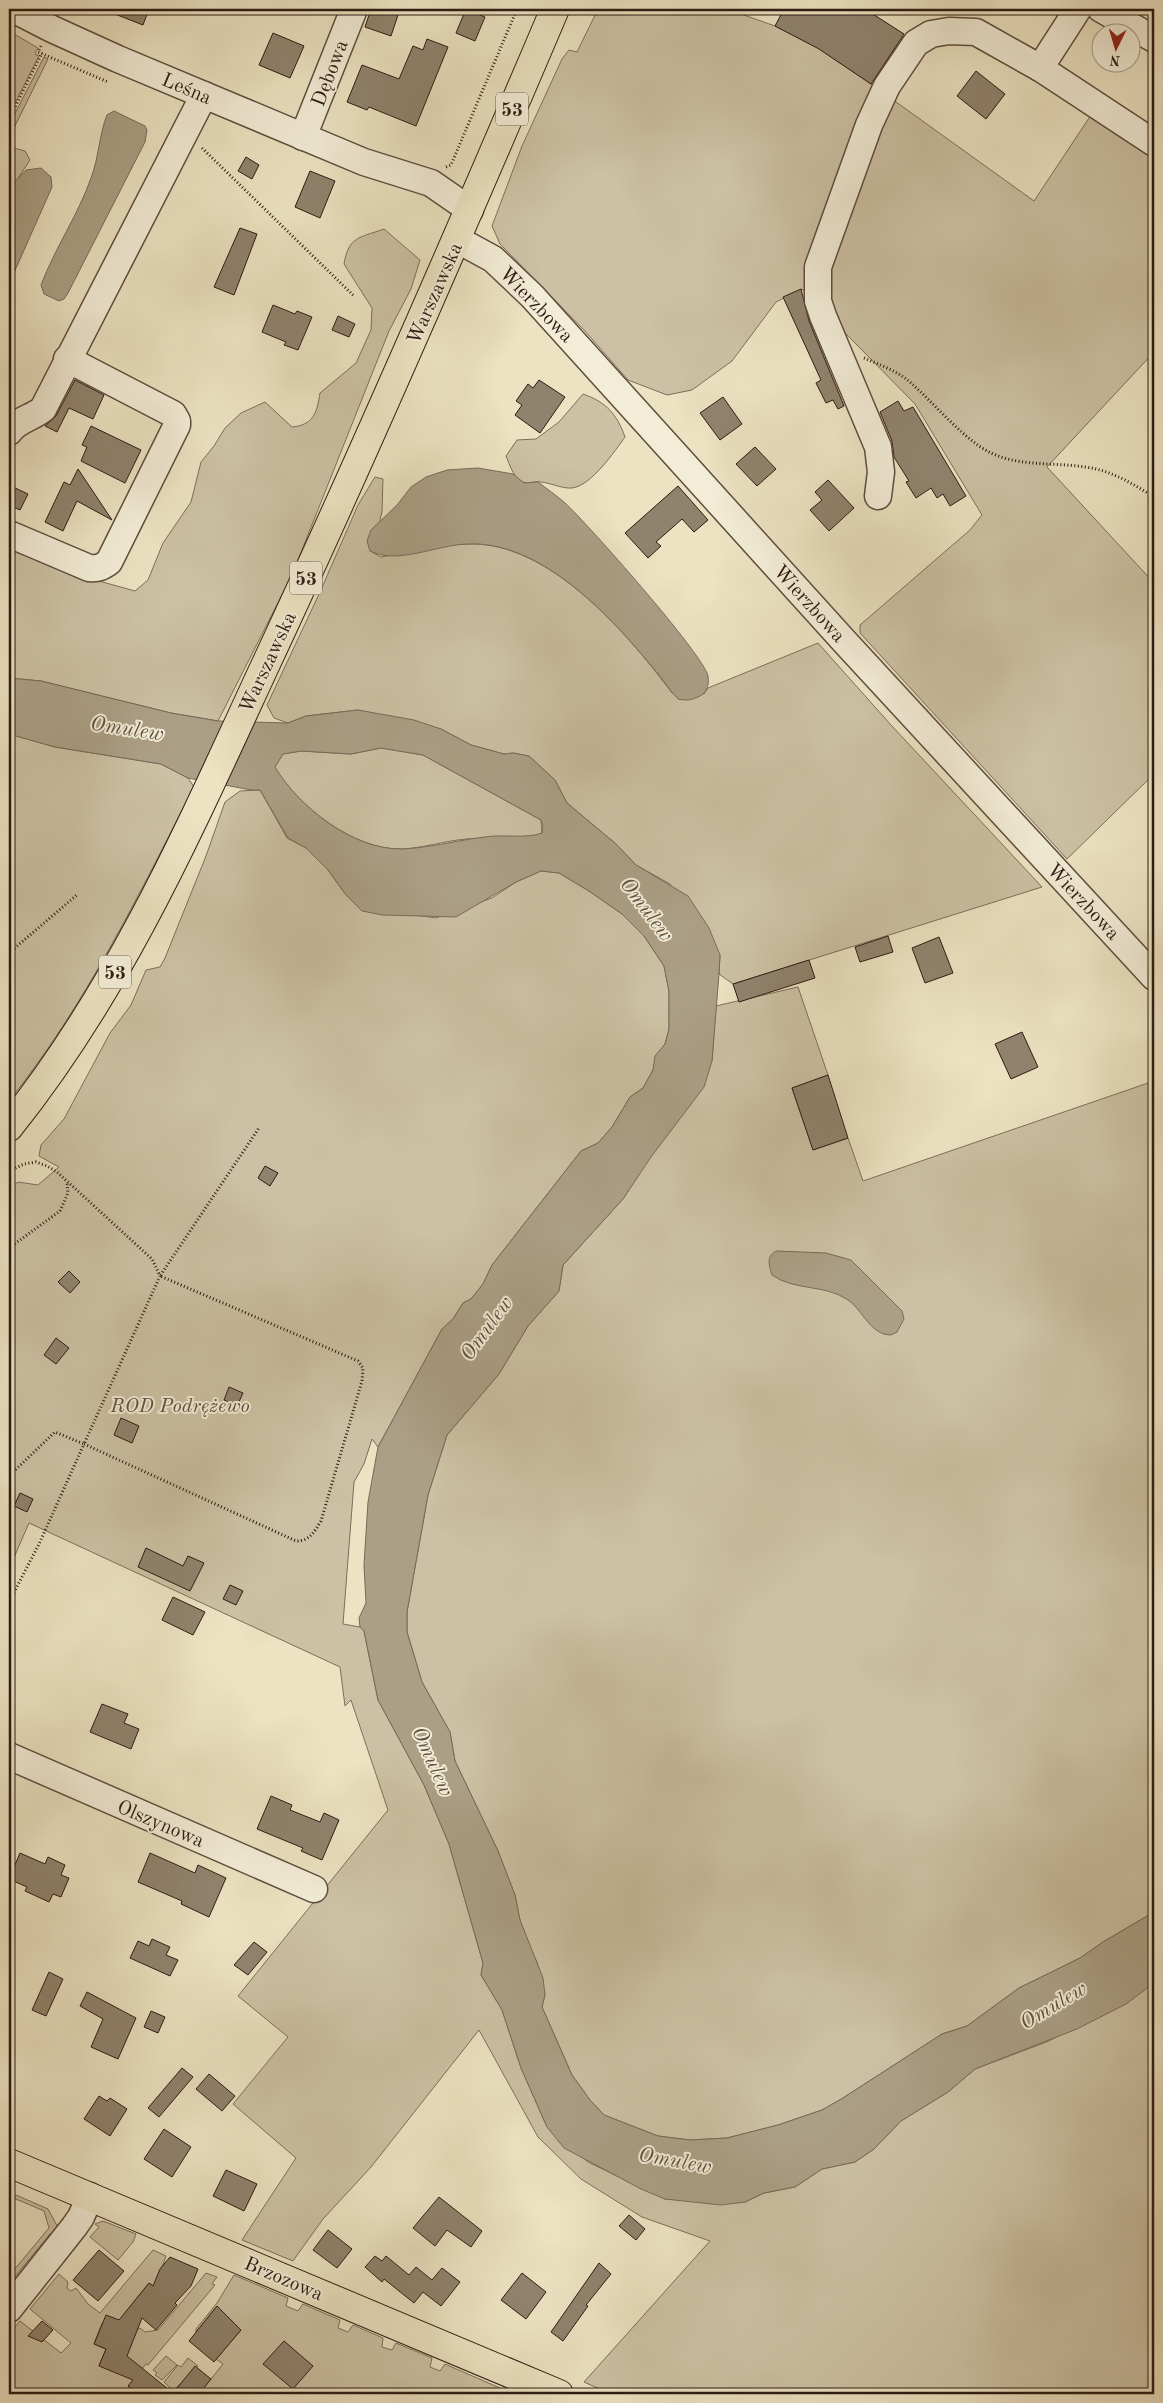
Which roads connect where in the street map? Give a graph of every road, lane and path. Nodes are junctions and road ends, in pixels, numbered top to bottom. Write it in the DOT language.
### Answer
graph roads {
  1 [pos="13,9"];
  2 [pos="354,9"];
  3 [pos="517,9"];
  4 [pos="555,9"];
  5 [pos="1078,9"];
  6 [pos="1101,9"];
  7 [pos="1154,39"];
  8 [pos="42,53"];
  9 [pos="1040,68"];
  10 [pos="204,95"];
  11 [pos="9,119"];
  12 [pos="184,133"];
  13 [pos="303,137"];
  14 [pos="1154,143"];
  15 [pos="436,168"];
  16 [pos="470,210"];
  17 [pos="458,240"];
  18 [pos="354,296"];
  19 [pos="835,346"];
  20 [pos="67,360"];
  21 [pos="9,432"];
  22 [pos="878,496"];
  23 [pos="1154,497"];
  24 [pos="9,534"];
  25 [pos="78,894"];
  26 [pos="9,953"];
  27 [pos="1154,977"];
  28 [pos="9,1127"];
  29 [pos="259,1128"];
  30 [pos="9,1171"];
  31 [pos="67,1181"];
  32 [pos="9,1248"];
  33 [pos="160,1276"];
  34 [pos="84,1444"];
  35 [pos="9,1476"];
  36 [pos="9,1602"];
  37 [pos="9,1756"];
  38 [pos="314,1889"];
  39 [pos="9,2162"];
  40 [pos="90,2196"];
  41 [pos="9,2309"];
  42 [pos="559,2394"];
  1 -- 10 [label="street, Leśna"];
  2 -- 13 [label="street, Dębowa"];
  3 -- 15 [label="path"];
  4 -- 16 [label="main road, Warszawska / 53"];
  5 -- 9 [label="street"];
  6 -- 7 [label="street"];
  8 -- 11 [label="path"];
  9 -- 14 [label="street"];
  9 -- 19 [label="street"];
  10 -- 12 [label="street"];
  10 -- 13 [label="street, Leśna"];
  12 -- 18 [label="path"];
  12 -- 20 [label="street"];
  13 -- 16 [label="street, Leśna"];
  16 -- 17 [label="main road, Warszawska / 53"];
  17 -- 27 [label="street, Wierzbowa"];
  17 -- 28 [label="main road, Warszawska / 53"];
  19 -- 22 [label="street"];
  19 -- 23 [label="path"];
  20 -- 21 [label="street"];
  20 -- 24 [label="street"];
  25 -- 26 [label="path"];
  29 -- 33 [label="path"];
  30 -- 31 [label="path"];
  31 -- 32 [label="path"];
  31 -- 33 [label="path"];
  33 -- 34 [label="path"];
  33 -- 34 [label="path"];
  34 -- 35 [label="path"];
  34 -- 36 [label="path"];
  37 -- 38 [label="street, Olszynowa"];
  39 -- 40 [label="main road, Brzozowa"];
  40 -- 41 [label="street"];
  40 -- 42 [label="main road, Brzozowa"];
}
